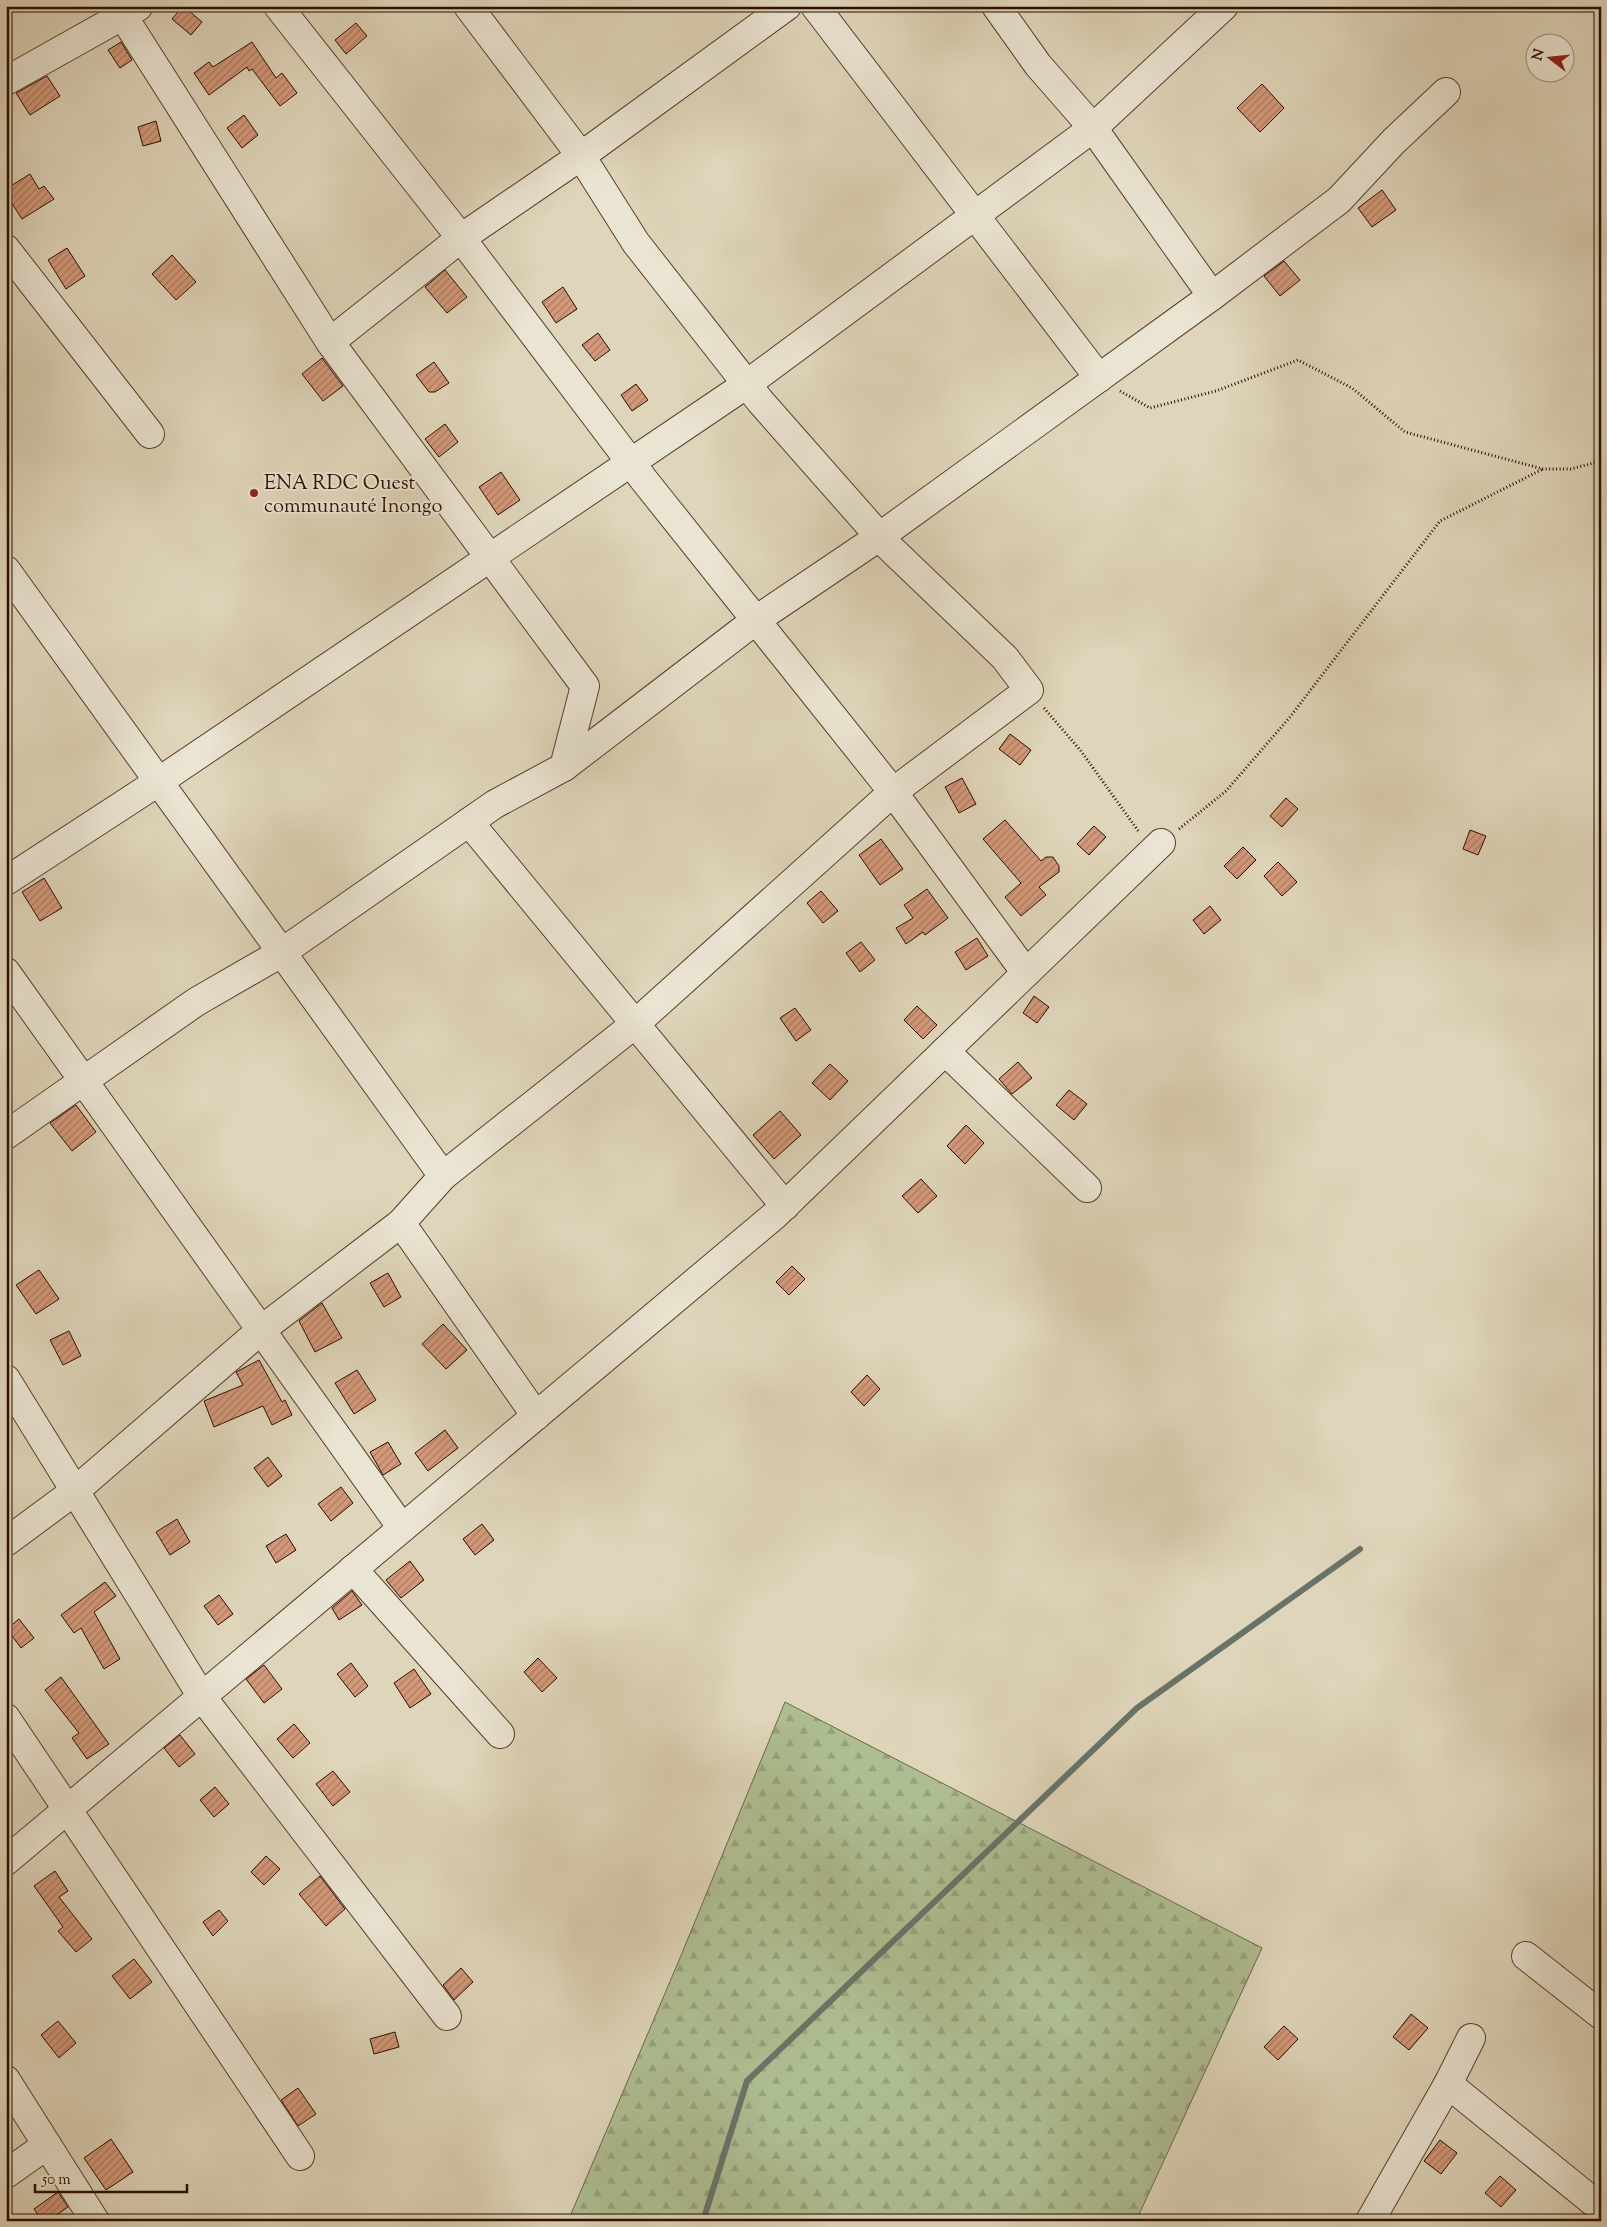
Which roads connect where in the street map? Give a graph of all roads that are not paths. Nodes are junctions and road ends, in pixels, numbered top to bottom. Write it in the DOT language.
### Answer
graph roads {
  1 [pos="278,6"];
  2 [pos="468,6"];
  3 [pos="787,6"];
  4 [pos="815,6"];
  5 [pos="996,6"];
  6 [pos="1224,6"];
  7 [pos="131,11"];
  8 [pos="6,81"];
  9 [pos="1446,92"];
  10 [pos="1092,128"];
  11 [pos="581,156"];
  12 [pos="976,217"];
  13 [pos="461,238"];
  14 [pos="6,249"];
  15 [pos="1212,296"];
  16 [pos="330,342"];
  17 [pos="1099,378"];
  18 [pos="747,384"];
  19 [pos="150,434"];
  20 [pos="632,464"];
  21 [pos="879,537"];
  22 [pos="489,556"];
  23 [pos="11,586"];
  24 [pos="756,620"];
  25 [pos="564,767"];
  26 [pos="158,782"];
  27 [pos="893,792"];
  28 [pos="469,822"];
  29 [pos="1157,847"];
  30 [pos="6,881"];
  31 [pos="281,953"];
  32 [pos="6,972"];
  33 [pos="1026,973"];
  34 [pos="635,1024"];
  35 [pos="945,1051"];
  36 [pos="83,1079"];
  37 [pos="6,1135"];
  38 [pos="443,1176"];
  39 [pos="1087,1188"];
  40 [pos="785,1206"];
  41 [pos="401,1223"];
  42 [pos="261,1330"];
  43 [pos="6,1379"];
  44 [pos="536,1416"];
  45 [pos="75,1491"];
  46 [pos="402,1528"];
  47 [pos="6,1542"];
  48 [pos="353,1569"];
  49 [pos="202,1697"];
  50 [pos="6,1718"];
  51 [pos="500,1734"];
  52 [pos="67,1810"];
  53 [pos="6,1861"];
  54 [pos="1526,1956"];
  55 [pos="1601,2015"];
  56 [pos="447,2016"];
  57 [pos="1471,2038"];
  58 [pos="6,2080"];
  59 [pos="1448,2084"];
  60 [pos="48,2146"];
  61 [pos="300,2156"];
  62 [pos="6,2174"];
  63 [pos="1601,2208"];
  64 [pos="95,2221"];
  65 [pos="1370,2221"];
  1 -- 13 [label="street"];
  2 -- 11 [label="street"];
  3 -- 11 [label="street"];
  4 -- 12 [label="street"];
  5 -- 10 [label="street"];
  6 -- 10 [label="street"];
  7 -- 8 [label="street"];
  7 -- 16 [label="street"];
  9 -- 15 [label="street"];
  10 -- 12 [label="street"];
  10 -- 15 [label="street"];
  11 -- 13 [label="street"];
  11 -- 18 [label="street"];
  12 -- 17 [label="street"];
  12 -- 18 [label="street"];
  13 -- 16 [label="street"];
  13 -- 20 [label="street"];
  14 -- 19 [label="street"];
  15 -- 17 [label="street"];
  16 -- 22 [label="street"];
  17 -- 21 [label="street"];
  18 -- 20 [label="street"];
  18 -- 21 [label="street"];
  20 -- 22 [label="street"];
  20 -- 24 [label="street"];
  21 -- 24 [label="street"];
  21 -- 27 [label="street"];
  22 -- 25 [label="street"];
  22 -- 26 [label="street"];
  23 -- 26 [label="street"];
  24 -- 25 [label="street"];
  24 -- 27 [label="street"];
  25 -- 28 [label="street"];
  26 -- 30 [label="street"];
  26 -- 31 [label="street"];
  27 -- 33 [label="street"];
  27 -- 34 [label="street"];
  28 -- 31 [label="street"];
  28 -- 34 [label="street"];
  29 -- 33 [label="street"];
  31 -- 36 [label="street"];
  31 -- 38 [label="street"];
  32 -- 36 [label="street"];
  33 -- 35 [label="street"];
  34 -- 38 [label="street"];
  34 -- 40 [label="street"];
  35 -- 39 [label="street"];
  35 -- 40 [label="street"];
  36 -- 37 [label="street"];
  36 -- 42 [label="street"];
  38 -- 41 [label="street"];
  40 -- 44 [label="street"];
  41 -- 42 [label="street"];
  41 -- 44 [label="street"];
  42 -- 45 [label="street"];
  42 -- 46 [label="street"];
  43 -- 45 [label="street"];
  44 -- 46 [label="street"];
  45 -- 47 [label="street"];
  45 -- 49 [label="street"];
  46 -- 48 [label="street"];
  48 -- 49 [label="street"];
  48 -- 51 [label="street"];
  49 -- 52 [label="street"];
  49 -- 56 [label="street"];
  50 -- 52 [label="street"];
  52 -- 53 [label="street"];
  52 -- 61 [label="street"];
  54 -- 55 [label="street"];
  57 -- 59 [label="street"];
  58 -- 60 [label="street"];
  59 -- 63 [label="street"];
  59 -- 65 [label="street"];
  60 -- 62 [label="street"];
  60 -- 64 [label="street"];
}
